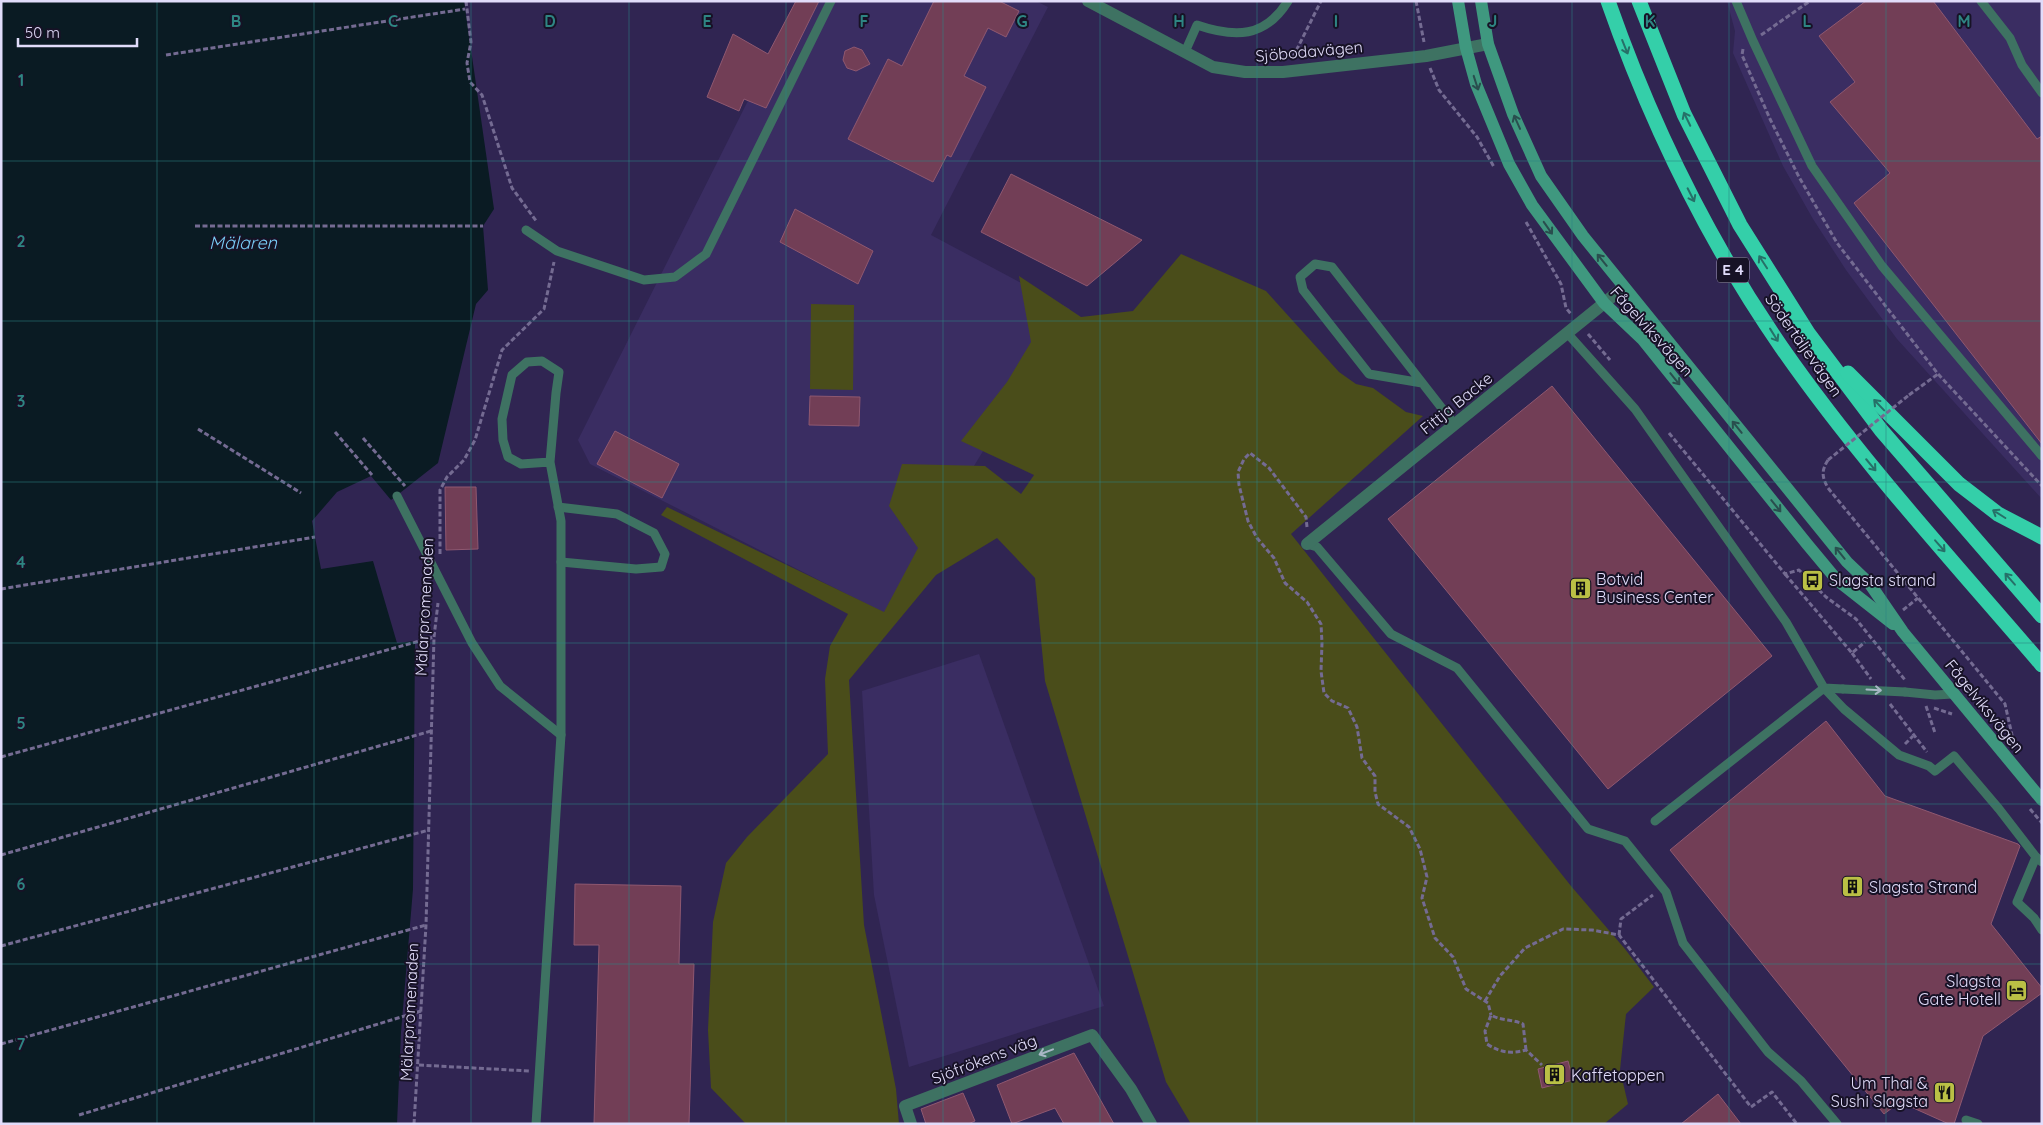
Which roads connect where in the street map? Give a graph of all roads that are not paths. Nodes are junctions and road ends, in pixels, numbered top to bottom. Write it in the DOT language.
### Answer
graph roads {
  1 [pos="831,1"];
  2 [pos="1088,1"];
  3 [pos="1288,1"];
  4 [pos="1458,1"];
  5 [pos="1481,1"];
  6 [pos="1608,1"];
  7 [pos="1639,1"];
  8 [pos="1736,1"];
  9 [pos="1981,1"];
  10 [pos="1488,44"];
  11 [pos="1466,48"];
  12 [pos="1185,52"];
  13 [pos="2042,93"];
  14 [pos="526,230"];
  15 [pos="1624,287"];
  16 [pos="1604,303"];
  17 [pos="1808,333"];
  18 [pos="1568,334"];
  19 [pos="1422,383"];
  20 [pos="1455,425"];
  21 [pos="2042,456"];
  22 [pos="550,462"];
  23 [pos="397,496"];
  24 [pos="558,507"];
  25 [pos="2042,538"];
  26 [pos="1307,544"];
  27 [pos="561,562"];
  28 [pos="2042,616"];
  29 [pos="1903,632"];
  30 [pos="2042,665"];
  31 [pos="1824,688"];
  32 [pos="1953,694"];
  33 [pos="562,735"];
  34 [pos="2042,800"];
  35 [pos="1655,821"];
  36 [pos="2039,860"];
  37 [pos="2042,930"];
  38 [pos="1966,1120"];
  39 [pos="536,1124"];
  40 [pos="911,1124"];
  41 [pos="1151,1124"];
  42 [pos="1837,1124"];
  43 [pos="1978,1124"];
  1 -- 14 [label="lane"];
  2 -- 12 [label="street, Sjöbodavägen"];
  3 -- 12 [label="lane"];
  4 -- 11 [label="main road, Fågelviksvägen"];
  5 -- 10 [label="main road, Fågelviksvägen"];
  6 -- 30 [label="highway, Södertäljevägen / E 4, one-way"];
  17 -- 7 [label="highway, Södertäljevägen / E 4, one-way"];
  8 -- 21 [label="lane"];
  9 -- 13 [label="lane"];
  10 -- 11 [label="street, Sjöbodavägen"];
  15 -- 10 [label="main road, Fågelviksvägen, one-way"];
  11 -- 12 [label="street, Sjöbodavägen"];
  11 -- 16 [label="main road, Fågelviksvägen, one-way"];
  15 -- 16 [label="street, Fittja Backe"];
  29 -- 15 [label="main road, Fågelviksvägen, one-way"];
  16 -- 18 [label="street, Fittja Backe"];
  16 -- 29 [label="main road, Fågelviksvägen, one-way"];
  25 -- 17 [label="highway, one-way"];
  28 -- 17 [label="highway, Södertäljevägen / E 4, one-way"];
  18 -- 20 [label="street, Fittja Backe"];
  18 -- 31 [label="lane"];
  19 -- 19 [label="lane"];
  19 -- 20 [label="lane"];
  20 -- 26 [label="street, Fittja Backe"];
  22 -- 22 [label="lane"];
  22 -- 24 [label="lane"];
  23 -- 33 [label="lane"];
  24 -- 27 [label="lane"];
  24 -- 27 [label="lane"];
  26 -- 42 [label="lane"];
  27 -- 33 [label="lane"];
  29 -- 32 [label="main road, Fågelviksvägen"];
  31 -- 32 [label="lane, one-way, bridge"];
  31 -- 35 [label="lane"];
  31 -- 36 [label="lane"];
  32 -- 34 [label="main road, Fågelviksvägen"];
  33 -- 39 [label="lane"];
  36 -- 37 [label="lane"];
  38 -- 43 [label="lane"];
  41 -- 40 [label="street, Sjöfrökens väg, one-way"];
}
